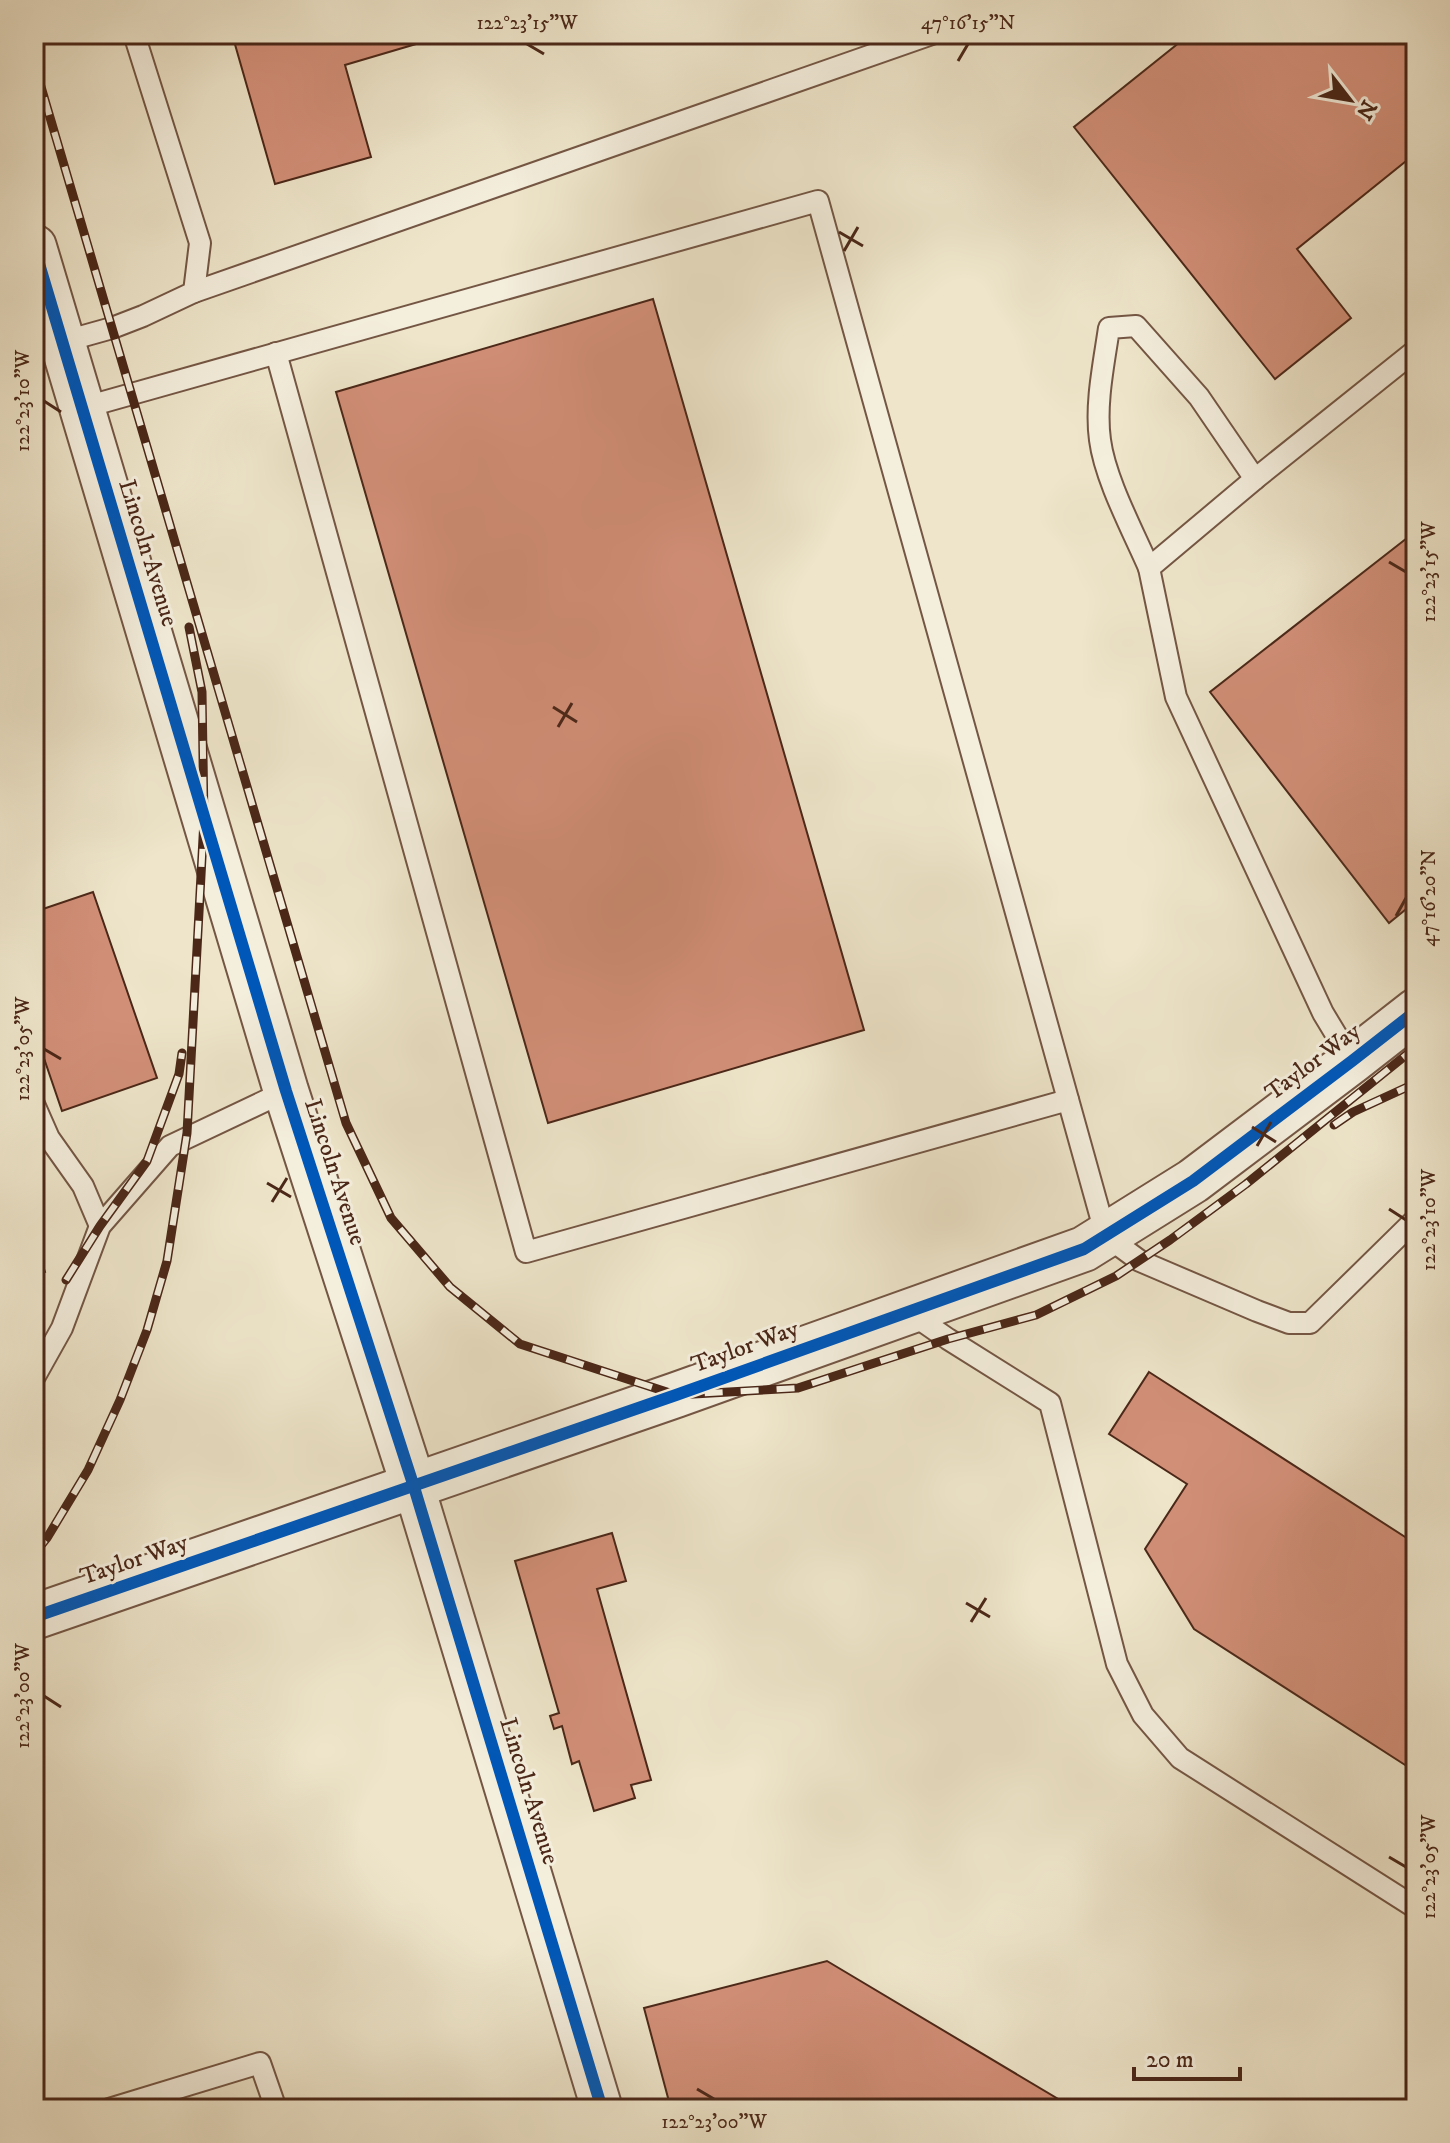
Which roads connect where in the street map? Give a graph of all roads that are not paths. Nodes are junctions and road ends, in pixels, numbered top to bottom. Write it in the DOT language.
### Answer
graph roads {
  1 [pos="134,34"];
  2 [pos="932,34"];
  3 [pos="34,247"];
  4 [pos="194,292"];
  5 [pos="62,342"];
  6 [pos="1416,350"];
  7 [pos="276,353"];
  8 [pos="82,408"];
  9 [pos="1255,479"];
  10 [pos="1149,568"];
  11 [pos="1416,1011"];
  12 [pos="1352,1061"];
  13 [pos="286,1091"];
  14 [pos="1068,1100"];
  15 [pos="34,1104"];
  16 [pos="1416,1219"];
  17 [pos="100,1226"];
  18 [pos="1106,1236"];
  19 [pos="909,1312"];
  20 [pos="34,1378"];
  21 [pos="414,1487"];
  22 [pos="34,1617"];
  23 [pos="1416,1908"];
  24 [pos="109,2109"];
  25 [pos="276,2109"];
  26 [pos="602,2109"];
  1 -- 4 [label="lane"];
  2 -- 4 [label="lane"];
  3 -- 5 [label="street, Lincoln Avenue"];
  4 -- 5 [label="lane"];
  5 -- 8 [label="street, Lincoln Avenue"];
  6 -- 9 [label="lane"];
  7 -- 8 [label="lane"];
  7 -- 14 [label="lane"];
  7 -- 14 [label="lane"];
  8 -- 13 [label="street, Lincoln Avenue"];
  9 -- 10 [label="lane"];
  9 -- 10 [label="lane"];
  10 -- 12 [label="lane"];
  11 -- 12 [label="street, Taylor Way"];
  12 -- 18 [label="street, Taylor Way"];
  13 -- 17 [label="lane"];
  13 -- 21 [label="street, Lincoln Avenue"];
  14 -- 18 [label="lane"];
  15 -- 17 [label="lane"];
  16 -- 18 [label="lane"];
  17 -- 20 [label="lane"];
  18 -- 19 [label="street, Taylor Way"];
  19 -- 21 [label="street, Taylor Way"];
  19 -- 23 [label="lane"];
  21 -- 22 [label="street, Taylor Way"];
  21 -- 26 [label="street, Lincoln Avenue"];
  24 -- 25 [label="lane"];
}
